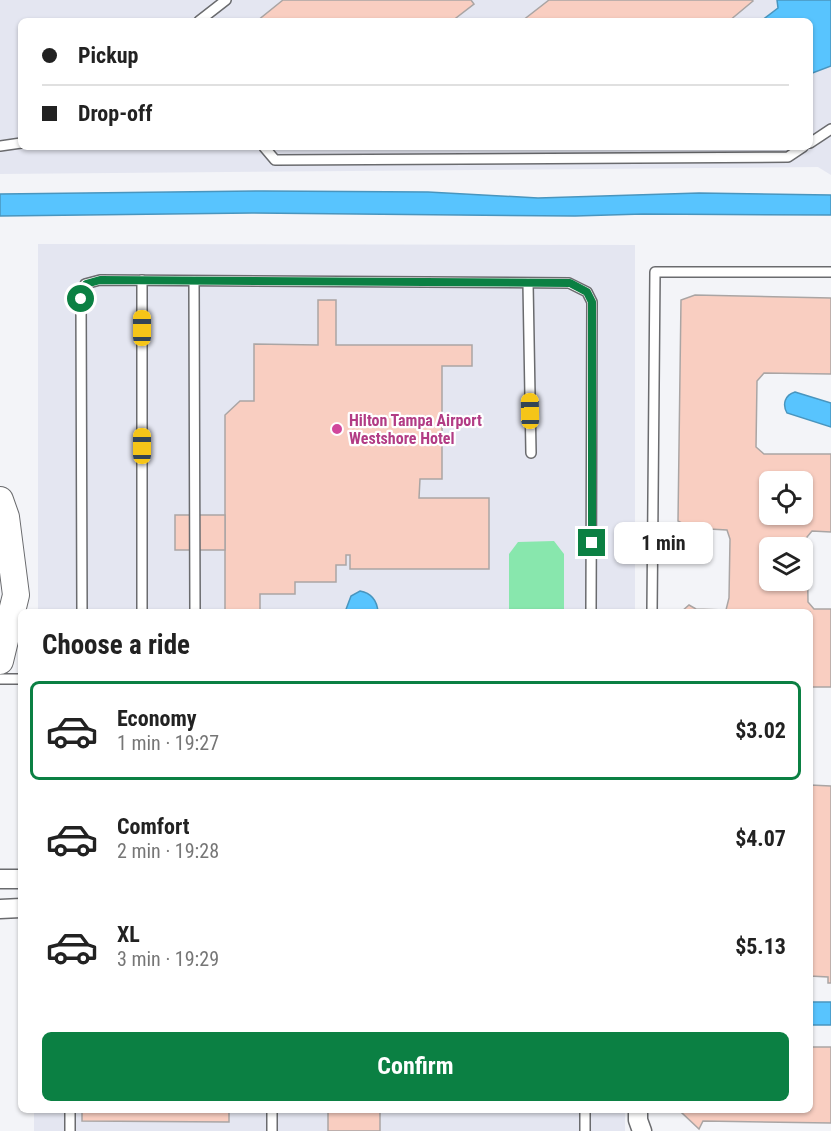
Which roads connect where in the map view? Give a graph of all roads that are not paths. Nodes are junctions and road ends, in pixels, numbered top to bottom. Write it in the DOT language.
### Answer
graph roads {
  1 [pos="226,0"];
  2 [pos="204,18"];
  3 [pos="831,129"];
  4 [pos="813,140"];
  5 [pos="18,143"];
  6 [pos="0,146"];
  7 [pos="267,150"];
  8 [pos="482,150"];
  9 [pos="798,150"];
  10 [pos="482,159"];
  11 [pos="831,272"];
  12 [pos="142,280"];
  13 [pos="194,281"];
  14 [pos="528,283"];
  15 [pos="531,453"];
  16 [pos="0,500"];
  17 [pos="82,609"];
  18 [pos="142,609"];
  19 [pos="195,609"];
  20 [pos="591,609"];
  21 [pos="652,609"];
  22 [pos="0,661"];
  23 [pos="0,679"];
  24 [pos="18,679"];
  25 [pos="0,879"];
  26 [pos="18,879"];
  27 [pos="18,908"];
  28 [pos="0,909"];
  29 [pos="70,1113"];
  30 [pos="272,1113"];
  31 [pos="585,1113"];
  32 [pos="638,1113"];
  33 [pos="70,1131"];
  34 [pos="272,1131"];
  35 [pos="585,1131"];
  36 [pos="642,1131"];
  1 -- 2 [label="lane"];
  3 -- 4 [label="lane"];
  5 -- 6 [label="lane"];
  7 -- 10 [label="lane"];
  8 -- 10 [label="lane"];
  9 -- 10 [label="lane"];
  11 -- 21 [label="lane"];
  12 -- 13 [label="lane"];
  12 -- 17 [label="lane"];
  12 -- 18 [label="lane"];
  13 -- 14 [label="lane"];
  13 -- 19 [label="lane"];
  14 -- 15 [label="lane"];
  14 -- 20 [label="lane"];
  16 -- 22 [label="street"];
  23 -- 24 [label="lane"];
  25 -- 26 [label="street"];
  27 -- 28 [label="street"];
  29 -- 33 [label="lane"];
  30 -- 34 [label="lane"];
  31 -- 35 [label="lane"];
  32 -- 36 [label="street"];
}
